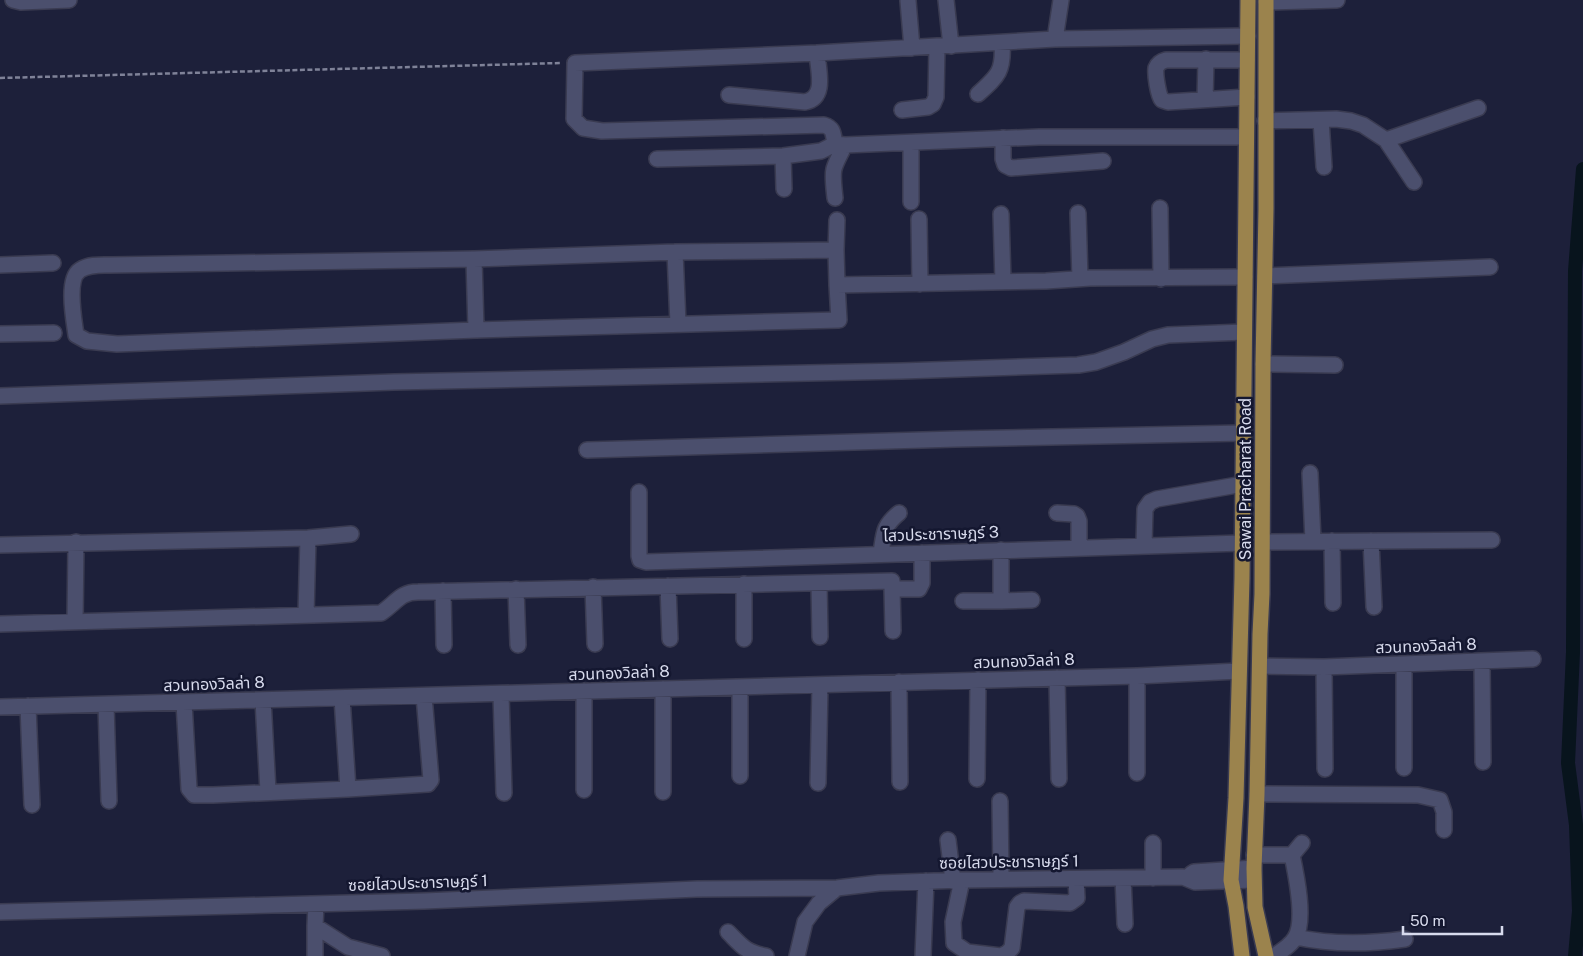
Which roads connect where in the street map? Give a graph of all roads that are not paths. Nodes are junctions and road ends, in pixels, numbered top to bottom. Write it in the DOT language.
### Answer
graph roads {
  1 [pos="13,0"];
  2 [pos="70,0"];
  3 [pos="946,0"];
  4 [pos="1061,0"];
  5 [pos="1248,0"];
  6 [pos="1337,0"];
  7 [pos="908,1"];
  8 [pos="1266,1"];
  9 [pos="1248,36"];
  10 [pos="1055,40"];
  11 [pos="1002,43"];
  12 [pos="944,46"];
  13 [pos="912,48"];
  14 [pos="817,53"];
  15 [pos="1206,59"];
  16 [pos="1247,60"];
  17 [pos="978,94"];
  18 [pos="729,95"];
  19 [pos="1247,97"];
  20 [pos="1205,100"];
  21 [pos="1478,108"];
  22 [pos="902,110"];
  23 [pos="1265,120"];
  24 [pos="1321,120"];
  25 [pos="1246,137"];
  26 [pos="1003,138"];
  27 [pos="1386,140"];
  28 [pos="840,144"];
  29 [pos="911,144"];
  30 [pos="783,156"];
  31 [pos="657,159"];
  32 [pos="1103,161"];
  33 [pos="1324,166"];
  34 [pos="1414,182"];
  35 [pos="784,189"];
  36 [pos="835,198"];
  37 [pos="911,202"];
  38 [pos="1160,208"];
  39 [pos="1078,213"];
  40 [pos="1001,214"];
  41 [pos="919,219"];
  42 [pos="837,220"];
  43 [pos="836,250"];
  44 [pos="675,252"];
  45 [pos="474,259"];
  46 [pos="53,263"];
  47 [pos="0,265"];
  48 [pos="1490,267"];
  49 [pos="1265,276"];
  50 [pos="1245,277"];
  51 [pos="1080,279"];
  52 [pos="1161,279"];
  53 [pos="1003,282"];
  54 [pos="920,284"];
  55 [pos="837,285"];
  56 [pos="678,324"];
  57 [pos="476,330"];
  58 [pos="1244,332"];
  59 [pos="54,333"];
  60 [pos="0,334"];
  61 [pos="1263,364"];
  62 [pos="1335,365"];
  63 [pos="0,396"];
  64 [pos="1243,433"];
  65 [pos="587,450"];
  66 [pos="1310,473"];
  67 [pos="1243,484"];
  68 [pos="639,492"];
  69 [pos="899,513"];
  70 [pos="1057,513"];
  71 [pos="351,534"];
  72 [pos="308,538"];
  73 [pos="1492,540"];
  74 [pos="1313,541"];
  75 [pos="1332,541"];
  76 [pos="1371,541"];
  77 [pos="76,542"];
  78 [pos="1262,542"];
  79 [pos="1242,543"];
  80 [pos="0,545"];
  81 [pos="1144,545"];
  82 [pos="1079,548"];
  83 [pos="1002,550"];
  84 [pos="881,553"];
  85 [pos="922,553"];
  86 [pos="744,584"];
  87 [pos="819,584"];
  88 [pos="668,586"];
  89 [pos="593,587"];
  90 [pos="516,589"];
  91 [pos="892,589"];
  92 [pos="443,591"];
  93 [pos="1032,600"];
  94 [pos="963,601"];
  95 [pos="1001,601"];
  96 [pos="1333,603"];
  97 [pos="1374,607"];
  98 [pos="306,615"];
  99 [pos="74,622"];
  100 [pos="0,624"];
  101 [pos="893,631"];
  102 [pos="820,637"];
  103 [pos="670,639"];
  104 [pos="744,639"];
  105 [pos="595,644"];
  106 [pos="518,645"];
  107 [pos="444,646"];
  108 [pos="1533,659"];
  109 [pos="1482,662"];
  110 [pos="1404,664"];
  111 [pos="1260,666"];
  112 [pos="1324,667"];
  113 [pos="1239,671"];
  114 [pos="1136,676"];
  115 [pos="1057,678"];
  116 [pos="978,680"];
  117 [pos="899,682"];
  118 [pos="820,685"];
  119 [pos="740,687"];
  120 [pos="663,689"];
  121 [pos="584,691"];
  122 [pos="501,694"];
  123 [pos="424,696"];
  124 [pos="342,698"];
  125 [pos="263,700"];
  126 [pos="184,703"];
  127 [pos="106,705"];
  128 [pos="28,706"];
  129 [pos="0,707"];
  130 [pos="1482,762"];
  131 [pos="1404,768"];
  132 [pos="1326,769"];
  133 [pos="1137,773"];
  134 [pos="740,776"];
  135 [pos="977,779"];
  136 [pos="1059,779"];
  137 [pos="900,782"];
  138 [pos="818,784"];
  139 [pos="348,789"];
  140 [pos="584,790"];
  141 [pos="268,791"];
  142 [pos="663,792"];
  143 [pos="504,793"];
  144 [pos="1257,794"];
  145 [pos="109,801"];
  146 [pos="1000,801"];
  147 [pos="32,805"];
  148 [pos="1234,818"];
  149 [pos="1256,819"];
  150 [pos="1444,830"];
  151 [pos="948,840"];
  152 [pos="1153,843"];
  153 [pos="1254,868"];
  154 [pos="1231,875"];
  155 [pos="1076,878"];
  156 [pos="1123,878"];
  157 [pos="1152,878"];
  158 [pos="1002,879"];
  159 [pos="958,880"];
  160 [pos="926,881"];
  161 [pos="837,888"];
  162 [pos="316,904"];
  163 [pos="0,912"];
  164 [pos="1125,924"];
  165 [pos="316,926"];
  166 [pos="728,932"];
  167 [pos="1296,937"];
  168 [pos="1405,939"];
  169 [pos="315,956"];
  170 [pos="382,956"];
  171 [pos="766,956"];
  172 [pos="797,956"];
  173 [pos="923,956"];
  174 [pos="1242,956"];
  175 [pos="1266,956"];
  176 [pos="1274,956"];
  1 -- 2 [label="street"];
  3 -- 12 [label="street"];
  4 -- 10 [label="street"];
  5 -- 9 [label="main road, Sawai Pracharat Road"];
  6 -- 8 [label="street"];
  7 -- 13 [label="street"];
  8 -- 23 [label="main road, Sawai Pracharat Road"];
  9 -- 10 [label="street"];
  9 -- 16 [label="main road, Sawai Pracharat Road"];
  10 -- 11 [label="street"];
  11 -- 12 [label="street"];
  11 -- 17 [label="street"];
  12 -- 13 [label="street"];
  12 -- 22 [label="street"];
  13 -- 14 [label="street"];
  14 -- 18 [label="street"];
  14 -- 28 [label="street"];
  15 -- 16 [label="street"];
  15 -- 20 [label="street"];
  15 -- 20 [label="street"];
  16 -- 19 [label="main road, Sawai Pracharat Road"];
  19 -- 20 [label="street"];
  19 -- 25 [label="main road, Sawai Pracharat Road"];
  21 -- 27 [label="street"];
  23 -- 24 [label="street"];
  23 -- 49 [label="main road, Sawai Pracharat Road"];
  24 -- 27 [label="street"];
  24 -- 33 [label="street"];
  25 -- 26 [label="street"];
  25 -- 50 [label="main road, Sawai Pracharat Road"];
  26 -- 29 [label="street"];
  26 -- 32 [label="street"];
  27 -- 34 [label="street"];
  28 -- 29 [label="street"];
  28 -- 30 [label="street"];
  28 -- 36 [label="street"];
  29 -- 37 [label="street"];
  30 -- 31 [label="street"];
  30 -- 35 [label="street"];
  38 -- 52 [label="street"];
  39 -- 51 [label="street"];
  40 -- 53 [label="street"];
  41 -- 54 [label="street"];
  42 -- 43 [label="street"];
  43 -- 44 [label="street"];
  43 -- 55 [label="street"];
  44 -- 45 [label="street"];
  44 -- 56 [label="street"];
  45 -- 57 [label="street"];
  45 -- 57 [label="street"];
  46 -- 47 [label="street"];
  48 -- 49 [label="street"];
  49 -- 61 [label="main road, Sawai Pracharat Road"];
  50 -- 52 [label="street"];
  50 -- 58 [label="main road, Sawai Pracharat Road"];
  51 -- 52 [label="street"];
  51 -- 53 [label="street"];
  53 -- 54 [label="street"];
  54 -- 55 [label="street"];
  55 -- 56 [label="street"];
  56 -- 57 [label="street"];
  58 -- 63 [label="street"];
  58 -- 64 [label="main road, Sawai Pracharat Road"];
  59 -- 60 [label="street"];
  61 -- 62 [label="street"];
  61 -- 78 [label="main road, Sawai Pracharat Road"];
  64 -- 65 [label="street"];
  64 -- 67 [label="main road, Sawai Pracharat Road"];
  66 -- 74 [label="street"];
  67 -- 79 [label="main road, Sawai Pracharat Road"];
  67 -- 81 [label="street"];
  68 -- 84 [label="street, ไสวประชาราษฎร์ 3"];
  69 -- 84 [label="street"];
  70 -- 82 [label="street"];
  71 -- 72 [label="street"];
  72 -- 77 [label="street"];
  72 -- 98 [label="street"];
  73 -- 76 [label="street"];
  74 -- 75 [label="street"];
  74 -- 78 [label="street"];
  75 -- 76 [label="street"];
  75 -- 96 [label="street"];
  76 -- 97 [label="street"];
  77 -- 80 [label="street"];
  77 -- 99 [label="street"];
  78 -- 111 [label="main road, Sawai Pracharat Road"];
  79 -- 81 [label="street, ไสวประชาราษฎร์ 3"];
  79 -- 113 [label="main road, Sawai Pracharat Road"];
  81 -- 82 [label="street, ไสวประชาราษฎร์ 3"];
  82 -- 83 [label="street, ไสวประชาราษฎร์ 3"];
  83 -- 85 [label="street, ไสวประชาราษฎร์ 3"];
  83 -- 95 [label="street"];
  84 -- 85 [label="street, ไสวประชาราษฎร์ 3"];
  85 -- 91 [label="street"];
  86 -- 87 [label="street"];
  86 -- 88 [label="street"];
  86 -- 104 [label="street"];
  87 -- 91 [label="street"];
  87 -- 102 [label="street"];
  88 -- 89 [label="street"];
  88 -- 103 [label="street"];
  89 -- 90 [label="street"];
  89 -- 105 [label="street"];
  90 -- 92 [label="street"];
  90 -- 106 [label="street"];
  91 -- 101 [label="street"];
  92 -- 98 [label="street"];
  92 -- 107 [label="street"];
  93 -- 95 [label="street"];
  94 -- 95 [label="street"];
  98 -- 99 [label="street"];
  99 -- 100 [label="street"];
  108 -- 109 [label="street, สวนทองวิลล่า 8"];
  109 -- 110 [label="street, สวนทองวิลล่า 8"];
  109 -- 130 [label="street"];
  110 -- 112 [label="street, สวนทองวิลล่า 8"];
  110 -- 131 [label="street"];
  111 -- 112 [label="street, สวนทองวิลล่า 8"];
  111 -- 144 [label="main road, Sawai Pracharat Road"];
  112 -- 132 [label="street"];
  113 -- 114 [label="street, สวนทองวิลล่า 8"];
  113 -- 148 [label="main road, Sawai Pracharat Road"];
  114 -- 115 [label="street, สวนทองวิลล่า 8"];
  114 -- 133 [label="street"];
  115 -- 116 [label="street, สวนทองวิลล่า 8"];
  115 -- 136 [label="street"];
  116 -- 117 [label="street, สวนทองวิลล่า 8"];
  116 -- 135 [label="street"];
  117 -- 118 [label="street, สวนทองวิลล่า 8"];
  117 -- 137 [label="street"];
  118 -- 119 [label="street, สวนทองวิลล่า 8"];
  118 -- 138 [label="street"];
  119 -- 120 [label="street, สวนทองวิลล่า 8"];
  119 -- 134 [label="street"];
  120 -- 121 [label="street, สวนทองวิลล่า 8"];
  120 -- 142 [label="street"];
  121 -- 122 [label="street, สวนทองวิลล่า 8"];
  121 -- 140 [label="street"];
  122 -- 123 [label="street, สวนทองวิลล่า 8"];
  122 -- 143 [label="street"];
  123 -- 124 [label="street, สวนทองวิลล่า 8"];
  123 -- 139 [label="street"];
  124 -- 125 [label="street, สวนทองวิลล่า 8"];
  124 -- 139 [label="street"];
  125 -- 126 [label="street, สวนทองวิลล่า 8"];
  125 -- 141 [label="street"];
  126 -- 127 [label="street, สวนทองวิลล่า 8"];
  126 -- 141 [label="street"];
  127 -- 128 [label="street, สวนทองวิลล่า 8"];
  127 -- 145 [label="street"];
  128 -- 129 [label="street, สวนทองวิลล่า 8"];
  128 -- 147 [label="street"];
  139 -- 141 [label="street"];
  144 -- 149 [label="main road, Sawai Pracharat Road"];
  144 -- 150 [label="street"];
  146 -- 158 [label="street"];
  148 -- 149 [label="main road"];
  148 -- 154 [label="main road, Sawai Pracharat Road"];
  149 -- 153 [label="main road, Sawai Pracharat Road"];
  151 -- 159 [label="street"];
  152 -- 157 [label="street"];
  153 -- 154 [label="street, ซอยไสวประชาราษฎร์ 1"];
  153 -- 167 [label="street, ซอยไสวประชาราษฎร์ 1"];
  153 -- 175 [label="main road, Sawai Pracharat Road"];
  154 -- 157 [label="street, ซอยไสวประชาราษฎร์ 1"];
  154 -- 174 [label="main road, Sawai Pracharat Road"];
  155 -- 156 [label="street, ซอยไสวประชาราษฎร์ 1"];
  155 -- 158 [label="street, ซอยไสวประชาราษฎร์ 1"];
  155 -- 159 [label="street"];
  156 -- 157 [label="street, ซอยไสวประชาราษฎร์ 1"];
  156 -- 164 [label="street"];
  158 -- 159 [label="street, ซอยไสวประชาราษฎร์ 1"];
  159 -- 160 [label="street, ซอยไสวประชาราษฎร์ 1"];
  160 -- 161 [label="street, ซอยไสวประชาราษฎร์ 1"];
  160 -- 173 [label="street"];
  161 -- 162 [label="street, ซอยไสวประชาราษฎร์ 1"];
  161 -- 172 [label="street"];
  162 -- 163 [label="street, ซอยไสวประชาราษฎร์ 1"];
  162 -- 165 [label="street"];
  165 -- 169 [label="street"];
  165 -- 170 [label="street"];
  166 -- 171 [label="street"];
  167 -- 168 [label="street"];
  167 -- 176 [label="street"];
}
